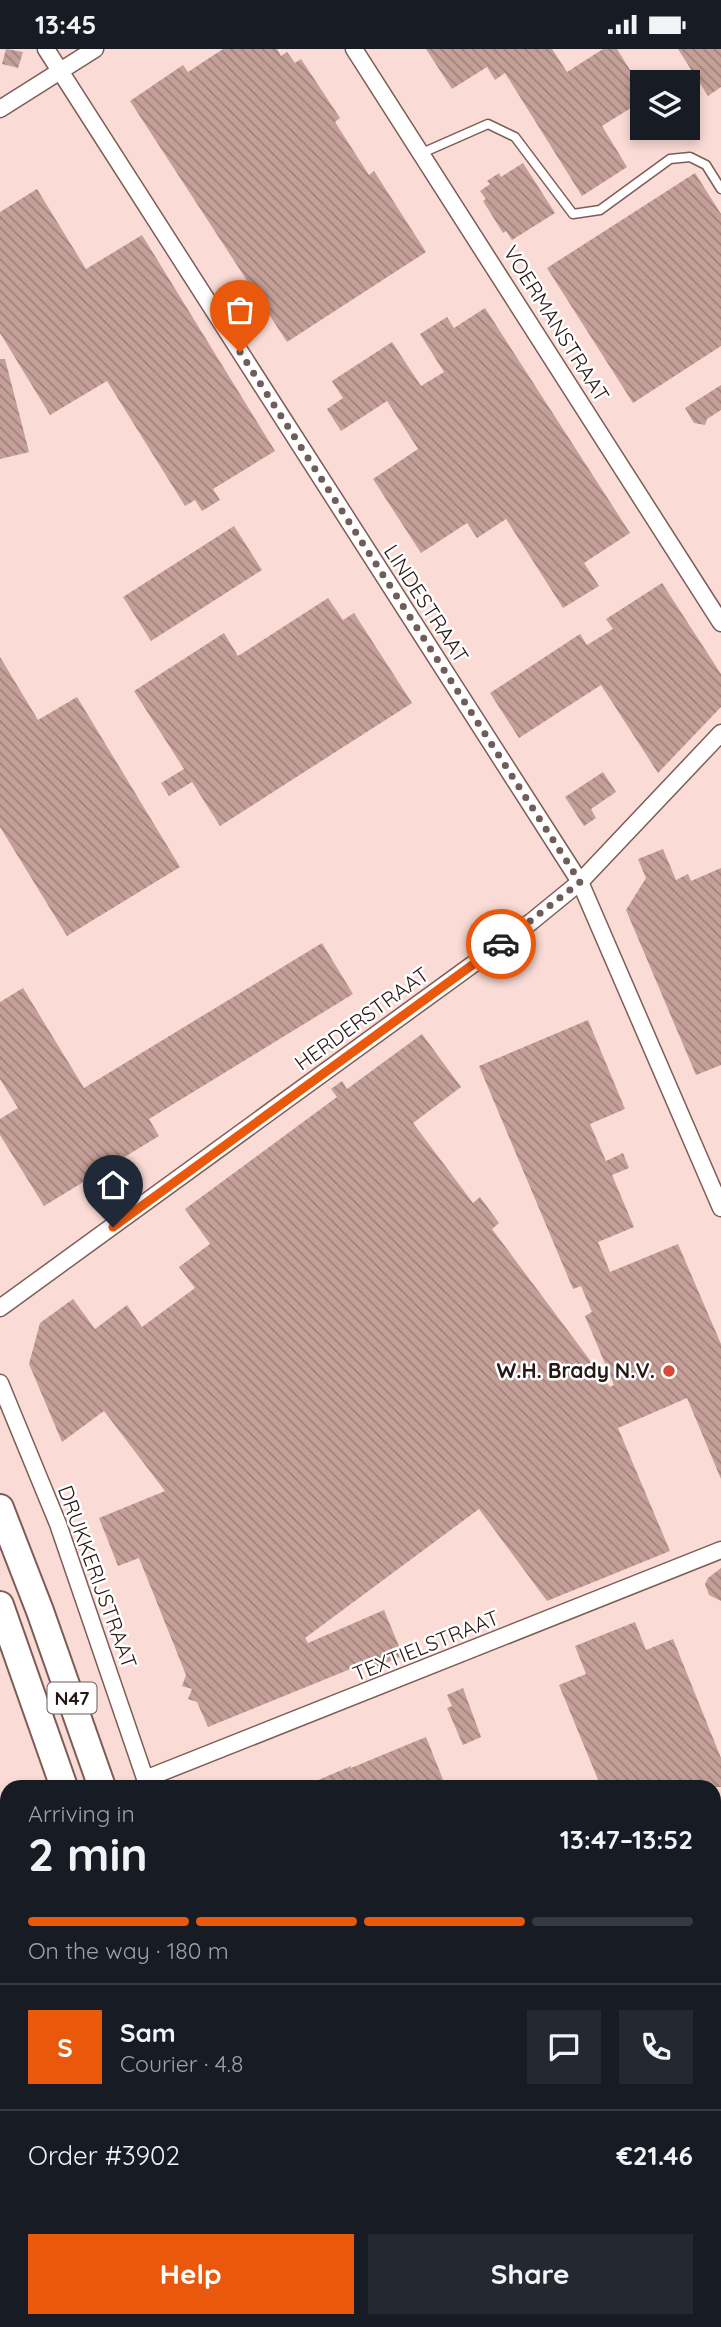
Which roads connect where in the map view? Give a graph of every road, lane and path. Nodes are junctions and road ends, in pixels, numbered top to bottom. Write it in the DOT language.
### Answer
graph roads {
  1 [pos="46,49"];
  2 [pos="95,49"];
  3 [pos="354,49"];
  4 [pos="59,72"];
  5 [pos="0,109"];
  6 [pos="422,153"];
  7 [pos="721,189"];
  8 [pos="721,623"];
  9 [pos="721,733"];
  10 [pos="580,882"];
  11 [pos="721,1208"];
  12 [pos="0,1308"];
  13 [pos="0,1383"];
  14 [pos="0,1509"];
  15 [pos="721,1550"];
  16 [pos="0,1605"];
  17 [pos="62,1780"];
  18 [pos="100,1780"];
  19 [pos="146,1780"];
  20 [pos="154,1780"];
  1 -- 4 [label="street, LINDESTRAAT"];
  2 -- 4 [label="street"];
  3 -- 6 [label="street, VOERMANSTRAAT"];
  4 -- 5 [label="street"];
  4 -- 10 [label="street, LINDESTRAAT"];
  6 -- 7 [label="lane"];
  6 -- 8 [label="street, VOERMANSTRAAT"];
  9 -- 10 [label="street, HERDERSTRAAT"];
  10 -- 11 [label="street, LINDESTRAAT"];
  10 -- 12 [label="street, HERDERSTRAAT"];
  13 -- 19 [label="street, DRUKKERIJSTRAAT"];
  14 -- 18 [label="highway, N47"];
  15 -- 20 [label="street, TEXTIELSTRAAT"];
  16 -- 17 [label="highway, N47"];
}
